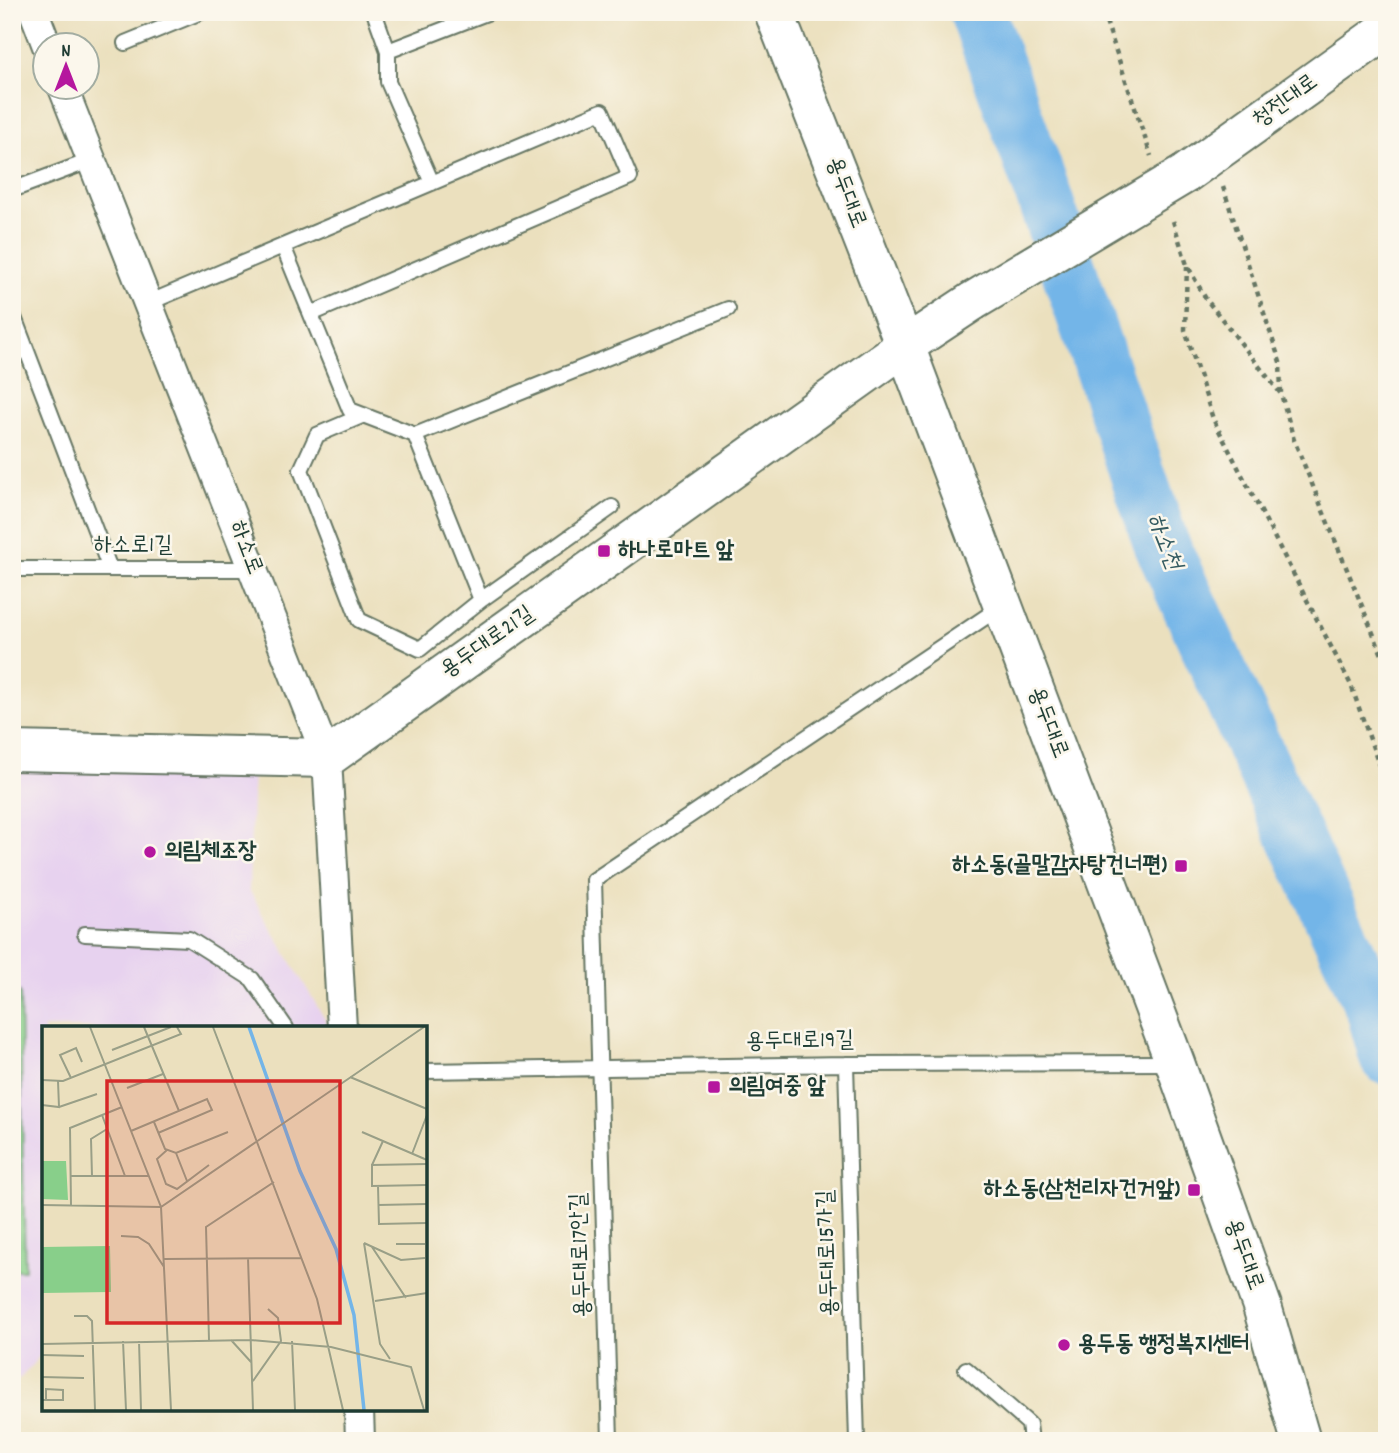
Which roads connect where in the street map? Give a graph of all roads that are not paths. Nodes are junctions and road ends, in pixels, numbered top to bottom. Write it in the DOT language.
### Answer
graph roads {
  1 [pos="34,12"];
  2 [pos="201,12"];
  3 [pos="373,12"];
  4 [pos="489,12"];
  5 [pos="774,12"];
  6 [pos="1387,29"];
  7 [pos="42,32"];
  8 [pos="125,43"];
  9 [pos="388,51"];
  10 [pos="69,102"];
  11 [pos="92,160"];
  12 [pos="432,183"];
  13 [pos="12,190"];
  14 [pos="283,246"];
  15 [pos="148,303"];
  16 [pos="728,309"];
  17 [pos="12,313"];
  18 [pos="310,314"];
  19 [pos="905,346"];
  20 [pos="364,415"];
  21 [pos="415,435"];
  22 [pos="612,507"];
  23 [pos="12,569"];
  24 [pos="110,569"];
  25 [pos="253,569"];
  26 [pos="481,600"];
  27 [pos="1003,606"];
  28 [pos="12,751"];
  29 [pos="327,758"];
  30 [pos="85,934"];
  31 [pos="285,1026"];
  32 [pos="342,1026"];
  33 [pos="1175,1063"];
  34 [pos="846,1064"];
  35 [pos="599,1068"];
  36 [pos="427,1071"];
  37 [pos="966,1369"];
  38 [pos="359,1411"];
  39 [pos="360,1441"];
  40 [pos="610,1441"];
  41 [pos="857,1441"];
  42 [pos="1031,1441"];
  43 [pos="1301,1441"];
  1 -- 7 [label="street"];
  2 -- 8 [label="lane"];
  3 -- 9 [label="lane"];
  4 -- 9 [label="lane"];
  5 -- 19 [label="street, 용두대로"];
  6 -- 19 [label="street, 청전대로, bridge"];
  9 -- 12 [label="lane"];
  10 -- 11 [label="street, 하소로"];
  11 -- 13 [label="lane"];
  11 -- 15 [label="street, 하소로"];
  12 -- 14 [label="lane"];
  12 -- 18 [label="lane"];
  14 -- 15 [label="lane"];
  14 -- 18 [label="lane"];
  15 -- 25 [label="street, 하소로"];
  16 -- 21 [label="lane"];
  17 -- 24 [label="lane"];
  18 -- 20 [label="lane"];
  19 -- 27 [label="street, 용두대로"];
  19 -- 29 [label="street, 용두대로21길"];
  20 -- 21 [label="lane"];
  20 -- 26 [label="lane"];
  21 -- 26 [label="lane"];
  22 -- 26 [label="lane"];
  23 -- 24 [label="lane, 하소로1길"];
  24 -- 25 [label="lane, 하소로1길"];
  25 -- 29 [label="street, 하소로"];
  27 -- 33 [label="street, 용두대로"];
  27 -- 35 [label="lane, 용두대로17안길"];
  28 -- 29 [label="street"];
  29 -- 32 [label="street, 하소로"];
  30 -- 31 [label="lane"];
  33 -- 34 [label="lane, 용두대로19길"];
  33 -- 43 [label="street, 용두대로"];
  34 -- 35 [label="lane, 용두대로19길"];
  34 -- 41 [label="lane, 용두대로15가길"];
  35 -- 36 [label="lane, 용두대로19길"];
  35 -- 40 [label="lane, 용두대로17안길"];
  37 -- 42 [label="lane"];
  38 -- 39 [label="street"];
}
